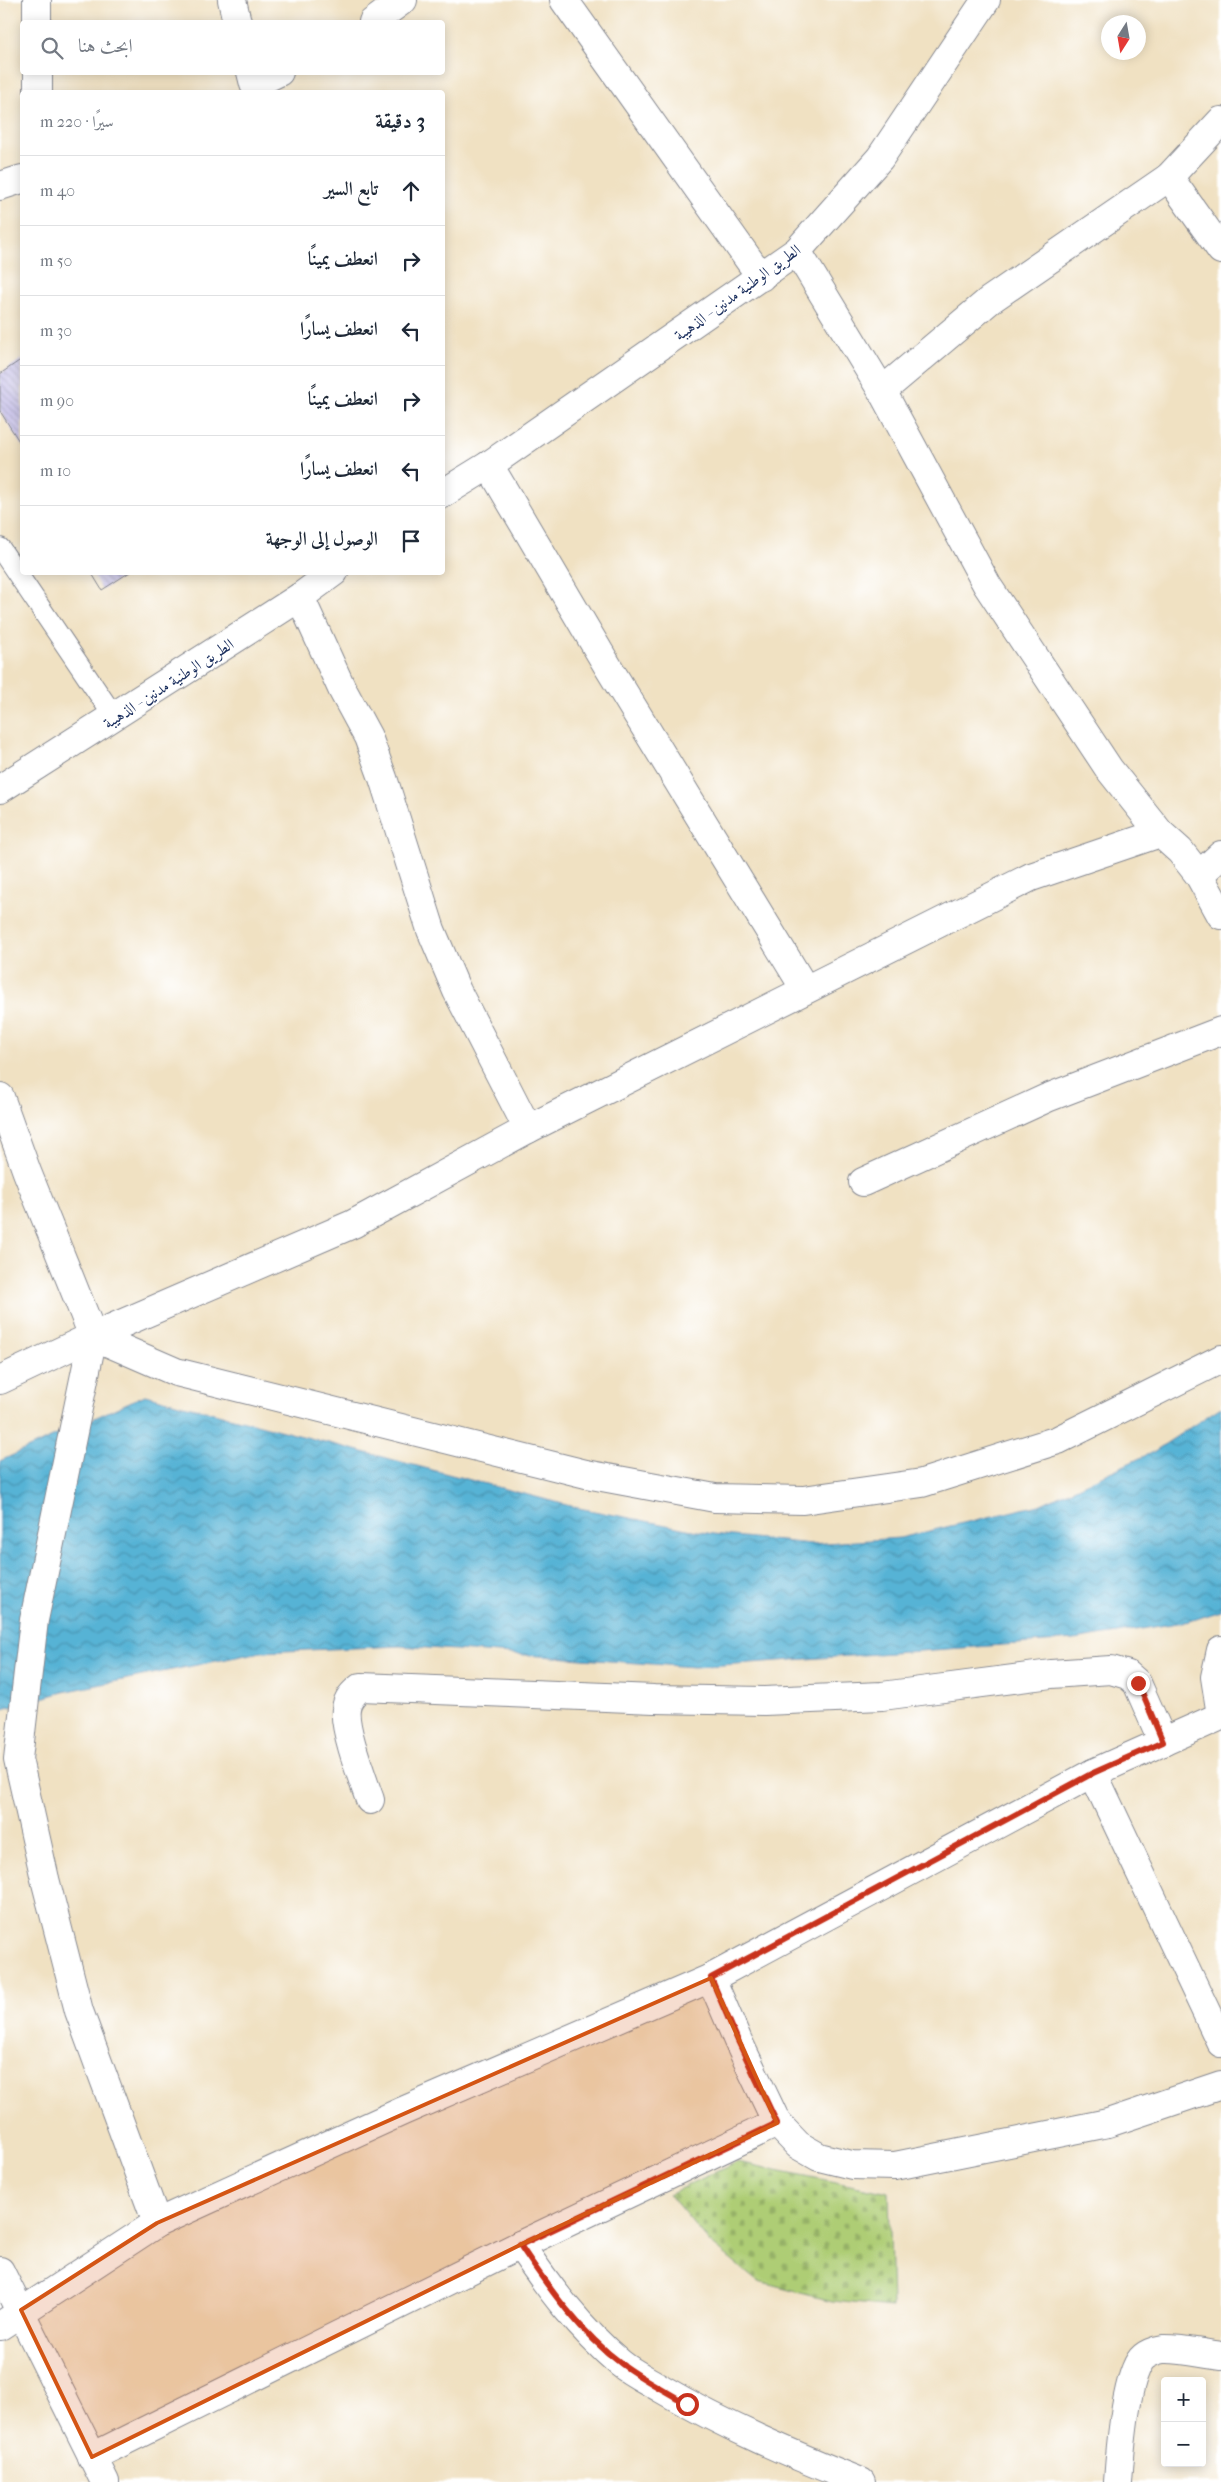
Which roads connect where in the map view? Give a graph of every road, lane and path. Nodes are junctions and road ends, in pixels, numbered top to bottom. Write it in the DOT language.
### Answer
graph roads {
  1 [pos="37,0"];
  2 [pos="232,0"];
  3 [pos="403,0"];
  4 [pos="564,0"];
  5 [pos="986,0"];
  6 [pos="37,20"];
  7 [pos="237,20"];
  8 [pos="375,20"];
  9 [pos="38,75"];
  10 [pos="272,75"];
  11 [pos="248,85"];
  12 [pos="38,90"];
  13 [pos="1221,122"];
  14 [pos="1169,177"];
  15 [pos="20,180"];
  16 [pos="0,186"];
  17 [pos="1221,250"];
  18 [pos="797,251"];
  19 [pos="761,277"];
  20 [pos="882,391"];
  21 [pos="489,465"];
  22 [pos="445,492"];
  23 [pos="0,548"];
  24 [pos="330,575"];
  25 [pos="300,597"];
  26 [pos="115,718"];
  27 [pos="0,789"];
  28 [pos="1160,833"];
  29 [pos="1221,855"];
  30 [pos="1199,875"];
  31 [pos="1221,916"];
  32 [pos="805,989"];
  33 [pos="1221,1031"];
  34 [pos="0,1096"];
  35 [pos="528,1129"];
  36 [pos="863,1182"];
  37 [pos="93,1336"];
  38 [pos="1221,1359"];
  39 [pos="0,1380"];
  40 [pos="1221,1650"];
  41 [pos="1218,1674"];
  42 [pos="1221,1715"];
  43 [pos="1163,1742"];
  44 [pos="9,1762"];
  45 [pos="1093,1773"];
  46 [pos="370,1800"];
  47 [pos="711,1978"];
  48 [pos="1221,2043"];
  49 [pos="1221,2085"];
  50 [pos="777,2123"];
  51 [pos="156,2223"];
  52 [pos="520,2245"];
  53 [pos="0,2271"];
  54 [pos="10,2318"];
  55 [pos="1221,2356"];
  56 [pos="92,2458"];
  57 [pos="105,2482"];
  58 [pos="861,2482"];
  59 [pos="1118,2482"];
  1 -- 6 [label="street"];
  2 -- 7 [label="street"];
  3 -- 8 [label="street"];
  4 -- 19 [label="street"];
  5 -- 18 [label="street, الطريق الوطنية مدنين - الذهيبة"];
  9 -- 12 [label="street"];
  10 -- 11 [label="street"];
  13 -- 14 [label="street"];
  14 -- 17 [label="street"];
  14 -- 20 [label="street"];
  15 -- 16 [label="street"];
  18 -- 19 [label="street, الطريق الوطنية مدنين - الذهيبة"];
  18 -- 20 [label="street"];
  19 -- 21 [label="street, الطريق الوطنية مدنين - الذهيبة"];
  20 -- 28 [label="street"];
  21 -- 22 [label="street, الطريق الوطنية مدنين - الذهيبة"];
  21 -- 32 [label="street"];
  23 -- 26 [label="lane"];
  24 -- 25 [label="street, الطريق الوطنية مدنين - الذهيبة"];
  25 -- 26 [label="street, الطريق الوطنية مدنين - الذهيبة"];
  25 -- 35 [label="street"];
  26 -- 27 [label="street, الطريق الوطنية مدنين - الذهيبة"];
  28 -- 30 [label="street"];
  28 -- 32 [label="street"];
  29 -- 30 [label="street"];
  30 -- 31 [label="street"];
  32 -- 35 [label="street"];
  33 -- 36 [label="street"];
  34 -- 37 [label="street"];
  35 -- 37 [label="street"];
  37 -- 38 [label="street"];
  37 -- 39 [label="street"];
  37 -- 44 [label="street"];
  40 -- 41 [label="street"];
  41 -- 42 [label="street"];
  42 -- 43 [label="street"];
  43 -- 45 [label="street"];
  43 -- 46 [label="street"];
  44 -- 51 [label="street"];
  45 -- 47 [label="street"];
  45 -- 48 [label="street"];
  47 -- 50 [label="street"];
  47 -- 51 [label="street"];
  49 -- 50 [label="street"];
  50 -- 52 [label="street"];
  51 -- 54 [label="street"];
  52 -- 56 [label="street"];
  52 -- 58 [label="street"];
  53 -- 54 [label="street"];
  54 -- 56 [label="street"];
  55 -- 59 [label="street"];
  56 -- 57 [label="street"];
}
